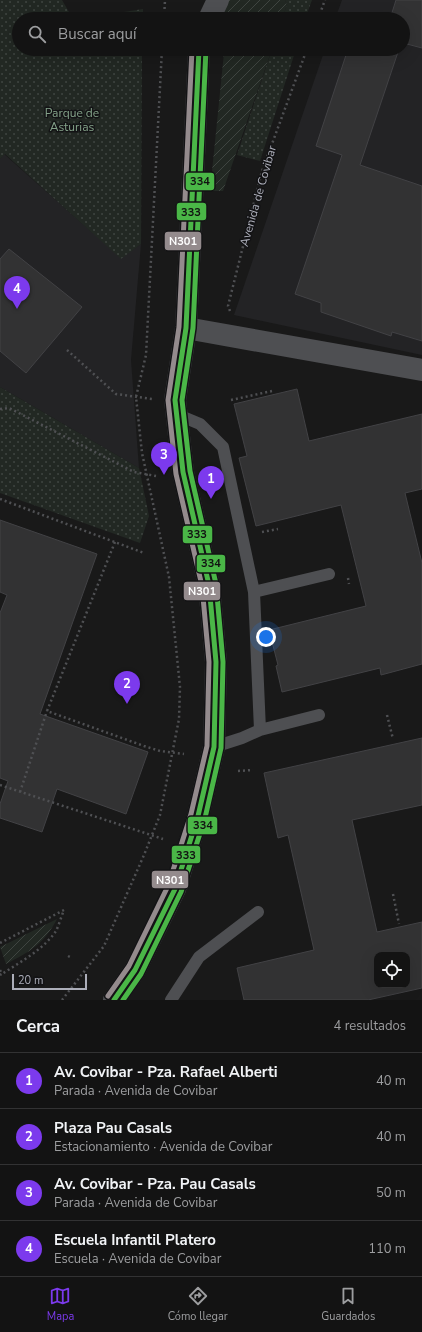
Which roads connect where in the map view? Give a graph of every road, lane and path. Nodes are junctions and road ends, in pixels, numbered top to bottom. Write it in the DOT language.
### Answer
graph roads {
  1 [pos="165,0"];
  2 [pos="200,0"];
  3 [pos="218,0"];
  4 [pos="325,0"];
  5 [pos="164,12"];
  6 [pos="200,12"];
  7 [pos="212,12"];
  8 [pos="321,12"];
  9 [pos="162,56"];
  10 [pos="199,56"];
  11 [pos="304,56"];
  12 [pos="232,317"];
  13 [pos="186,328"];
  14 [pos="67,350"];
  15 [pos="422,370"];
  16 [pos="272,391"];
  17 [pos="136,397"];
  18 [pos="152,399"];
  19 [pos="231,400"];
  20 [pos="0,409"];
  21 [pos="176,414"];
  22 [pos="147,475"];
  23 [pos="156,476"];
  24 [pos="0,499"];
  25 [pos="278,529"];
  26 [pos="262,532"];
  27 [pos="115,542"];
  28 [pos="144,553"];
  29 [pos="329,574"];
  30 [pos="254,592"];
  31 [pos="47,711"];
  32 [pos="319,715"];
  33 [pos="387,715"];
  34 [pos="260,730"];
  35 [pos="393,739"];
  36 [pos="214,747"];
  37 [pos="172,752"];
  38 [pos="184,754"];
  39 [pos="253,770"];
  40 [pos="238,771"];
  41 [pos="0,785"];
  42 [pos="20,792"];
  43 [pos="152,836"];
  44 [pos="163,839"];
  45 [pos="392,894"];
  46 [pos="258,912"];
  47 [pos="399,924"];
  48 [pos="0,943"];
  49 [pos="68,956"];
  50 [pos="72,958"];
  51 [pos="0,970"];
  52 [pos="1,975"];
  53 [pos="62,1000"];
  54 [pos="114,1000"];
  55 [pos="171,1000"];
  1 -- 5 [label="path"];
  2 -- 6 [label="street"];
  3 -- 7 [label="street"];
  4 -- 8 [label="path"];
  9 -- 17 [label="path"];
  10 -- 13 [label="street"];
  11 -- 12 [label="path, Avenida de Covibar"];
  13 -- 15 [label="street"];
  13 -- 21 [label="street"];
  14 -- 17 [label="path"];
  16 -- 19 [label="path"];
  17 -- 18 [label="path"];
  17 -- 22 [label="path"];
  20 -- 22 [label="path"];
  21 -- 30 [label="lane"];
  21 -- 36 [label="street"];
  22 -- 23 [label="path"];
  22 -- 37 [label="path"];
  24 -- 27 [label="path"];
  25 -- 26 [label="path"];
  27 -- 28 [label="path"];
  27 -- 31 [label="path"];
  29 -- 30 [label="lane"];
  30 -- 34 [label="lane"];
  31 -- 37 [label="path"];
  31 -- 42 [label="path"];
  32 -- 34 [label="lane"];
  33 -- 35 [label="path"];
  34 -- 36 [label="lane"];
  36 -- 54 [label="street"];
  37 -- 38 [label="path"];
  37 -- 43 [label="path"];
  39 -- 40 [label="path"];
  41 -- 42 [label="path"];
  42 -- 43 [label="path"];
  43 -- 44 [label="path"];
  43 -- 53 [label="path"];
  45 -- 47 [label="path"];
  46 -- 55 [label="lane"];
  48 -- 52 [label="path"];
  49 -- 50 [label="path"];
  51 -- 52 [label="path"];
}
